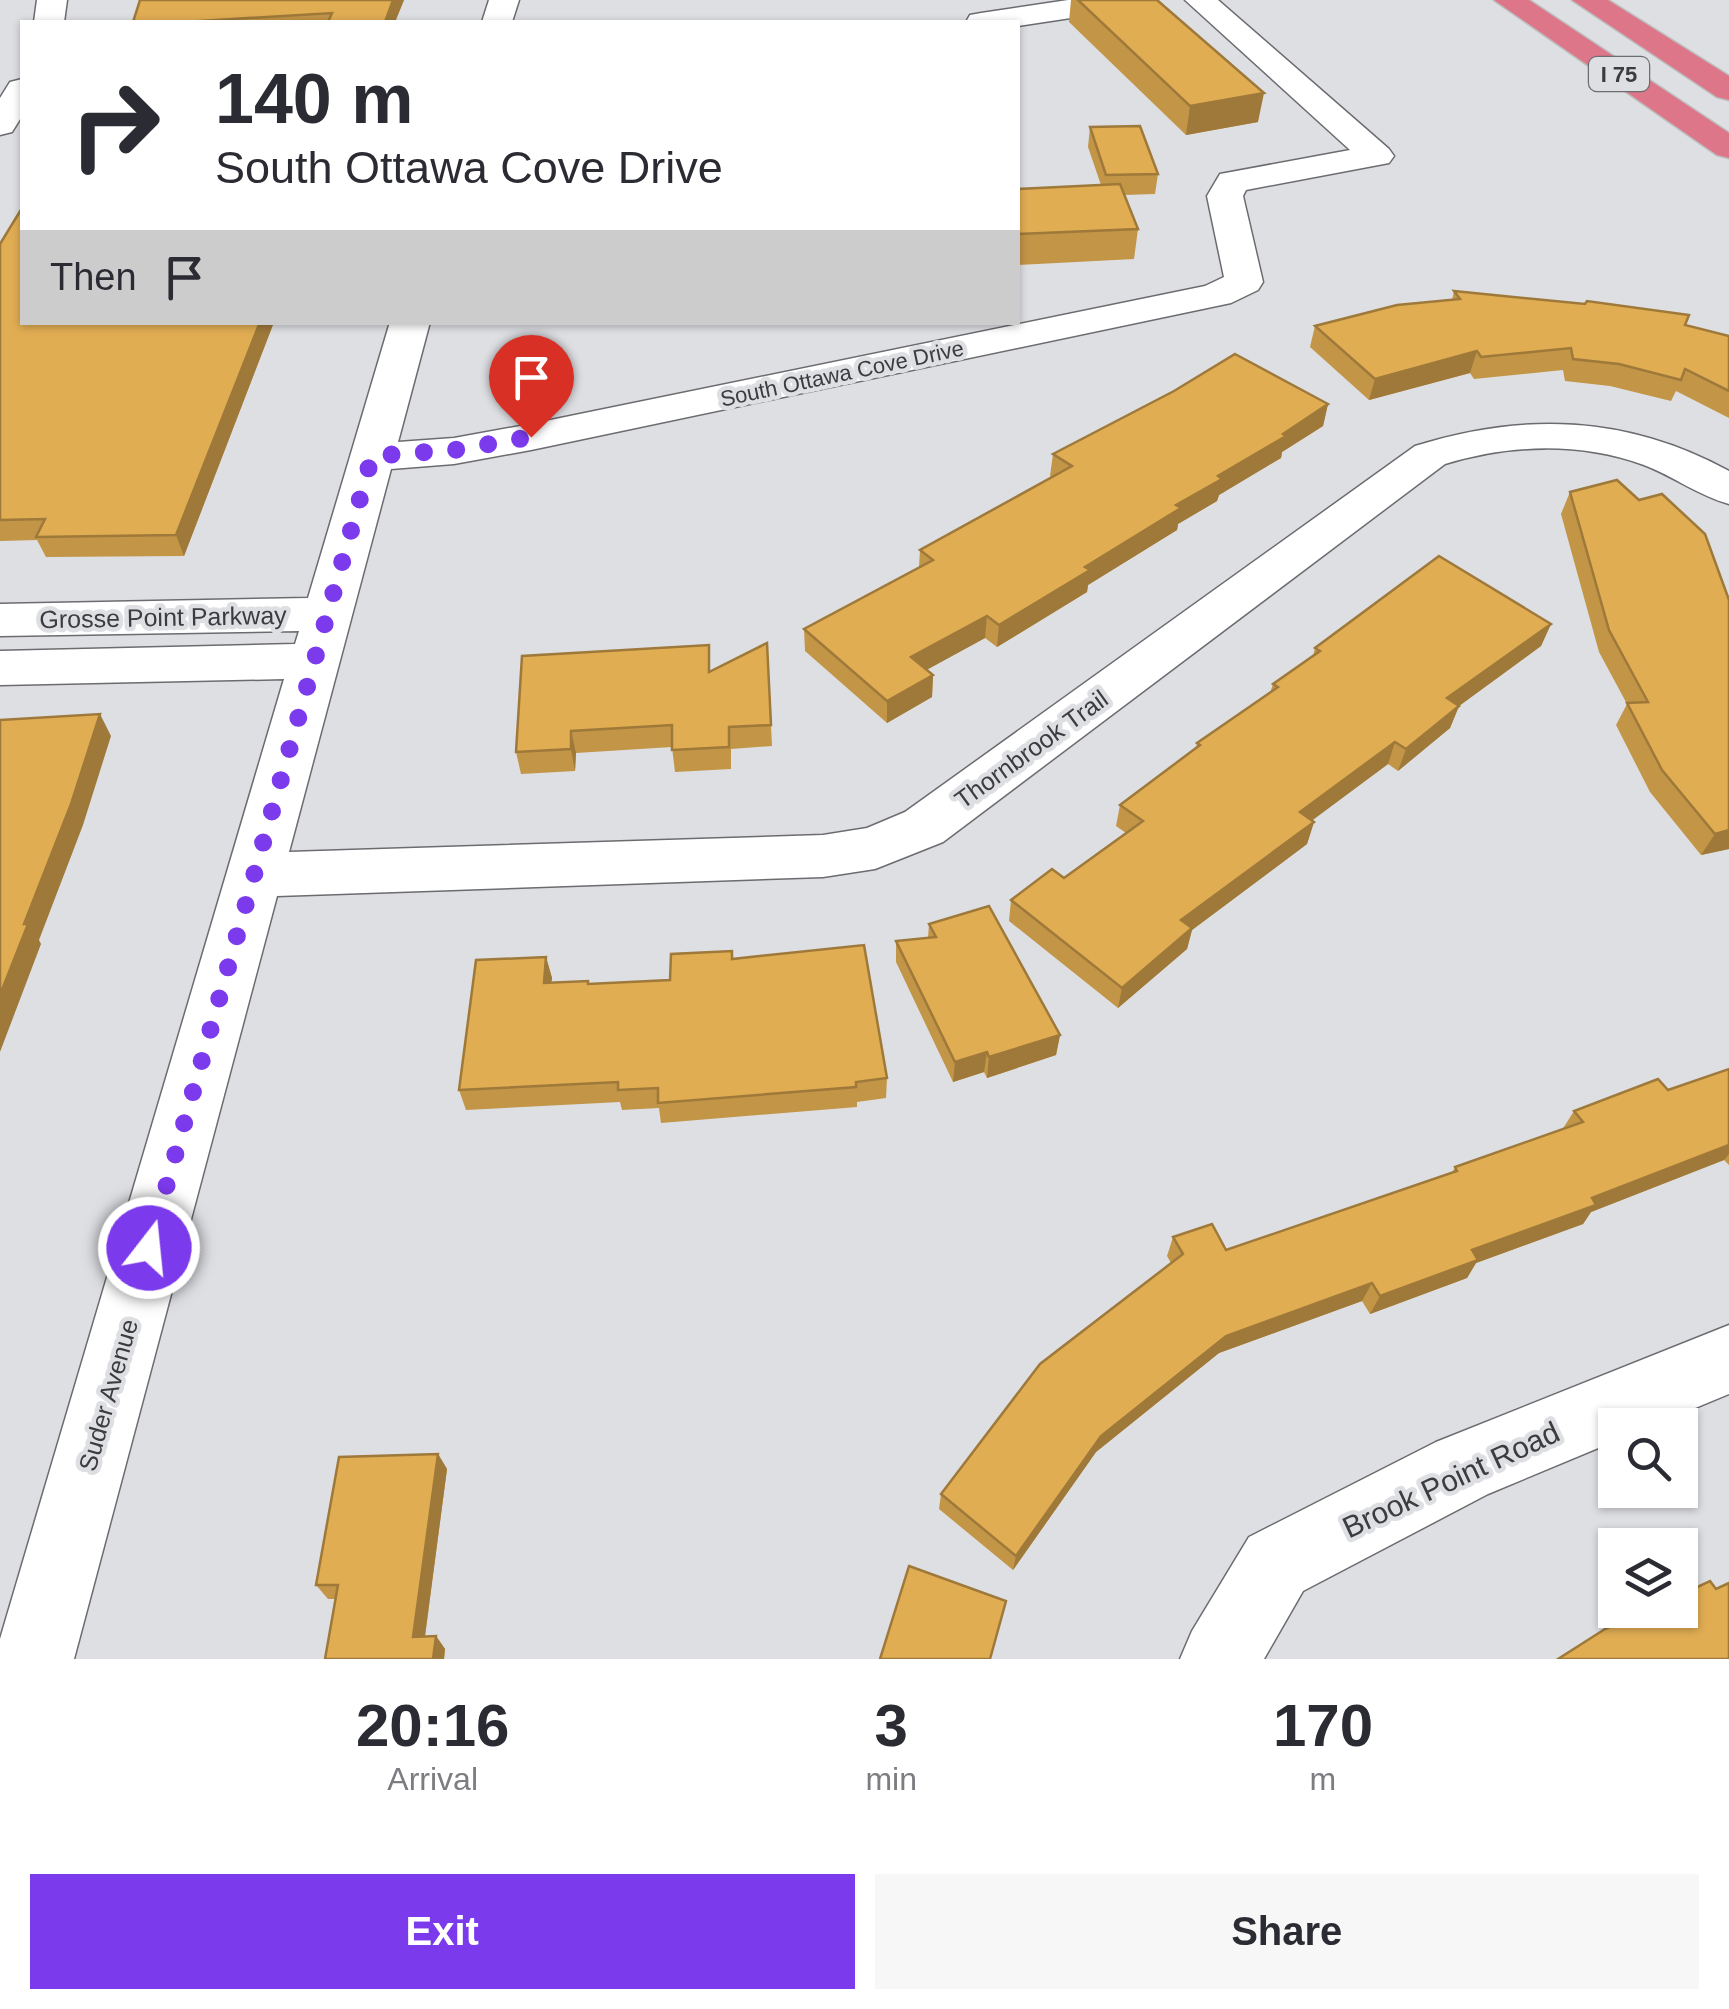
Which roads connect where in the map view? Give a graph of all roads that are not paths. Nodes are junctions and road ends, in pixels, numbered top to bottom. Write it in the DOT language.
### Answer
graph roads {
  1 [pos="1130,0"];
  2 [pos="1200,0"];
  3 [pos="1509,0"];
  4 [pos="1586,0"];
  5 [pos="995,20"];
  6 [pos="19,70"];
  7 [pos="1729,90"];
  8 [pos="0,125"];
  9 [pos="1729,148"];
  10 [pos="409,325"];
  11 [pos="372,456"];
  12 [pos="1729,490"];
  13 [pos="0,620"];
  14 [pos="320,637"];
  15 [pos="0,668"];
  16 [pos="254,875"];
  17 [pos="1729,1358"];
  18 [pos="34,1659"];
  19 [pos="1220,1659"];
  1 -- 5 [label="street"];
  2 -- 11 [label="street, South Ottawa Cove Drive"];
  3 -- 9 [label="highway, I 75"];
  4 -- 7 [label="highway, I 75"];
  6 -- 8 [label="street"];
  10 -- 11 [label="street, Suder Avenue"];
  11 -- 14 [label="street, Suder Avenue"];
  12 -- 16 [label="street, Thornbrook Trail"];
  13 -- 14 [label="street, Grosse Point Parkway"];
  14 -- 15 [label="street, Grosse Point Parkway"];
  14 -- 16 [label="street, Suder Avenue"];
  16 -- 18 [label="street, Suder Avenue"];
  17 -- 19 [label="street, Brook Point Road"];
}
